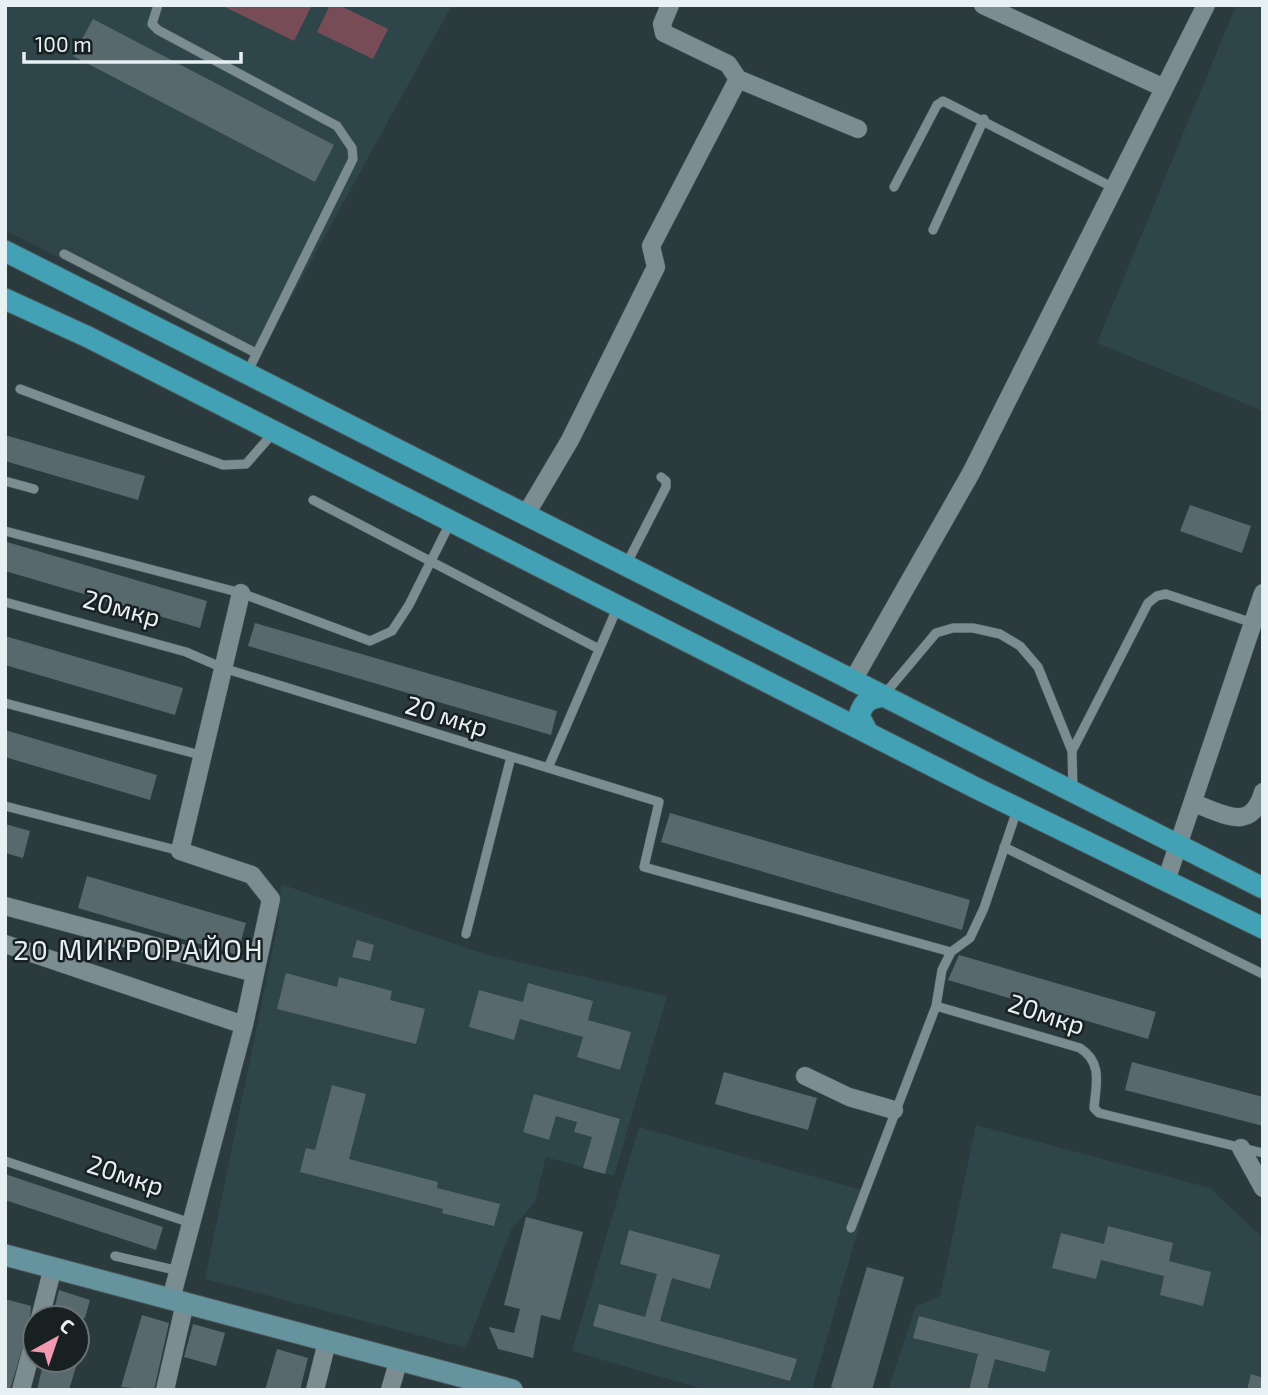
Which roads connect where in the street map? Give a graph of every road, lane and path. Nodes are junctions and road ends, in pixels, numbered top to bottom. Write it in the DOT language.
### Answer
graph roads {
  1 [pos="158,5"];
  2 [pos="670,5"];
  3 [pos="983,5"];
  4 [pos="1206,5"];
  5 [pos="738,79"];
  6 [pos="1164,88"];
  7 [pos="984,119"];
  8 [pos="858,130"];
  9 [pos="894,187"];
  10 [pos="1114,188"];
  11 [pos="933,230"];
  12 [pos="5,251"];
  13 [pos="64,254"];
  14 [pos="5,299"];
  15 [pos="171,309"];
  16 [pos="161,331"];
  17 [pos="257,353"];
  18 [pos="246,374"];
  19 [pos="20,389"];
  20 [pos="274,432"];
  21 [pos="410,458"];
  22 [pos="661,477"];
  23 [pos="5,481"];
  24 [pos="34,489"];
  25 [pos="394,493"];
  26 [pos="313,499"];
  27 [pos="525,516"];
  28 [pos="451,521"];
  29 [pos="5,531"];
  30 [pos="432,559"];
  31 [pos="625,567"];
  32 [pos="241,593"];
  33 [pos="1263,593"];
  34 [pos="5,602"];
  35 [pos="618,606"];
  36 [pos="1253,623"];
  37 [pos="599,649"];
  38 [pos="223,668"];
  39 [pos="852,682"];
  40 [pos="883,696"];
  41 [pos="5,703"];
  42 [pos="834,716"];
  43 [pos="867,733"];
  44 [pos="1072,751"];
  45 [pos="204,756"];
  46 [pos="511,757"];
  47 [pos="548,768"];
  48 [pos="1073,792"];
  49 [pos="1263,792"];
  50 [pos="1193,803"];
  51 [pos="5,806"];
  52 [pos="1017,808"];
  53 [pos="1004,847"];
  54 [pos="1179,847"];
  55 [pos="180,851"];
  56 [pos="1166,881"];
  57 [pos="1263,888"];
  58 [pos="5,906"];
  59 [pos="1263,928"];
  60 [pos="466,934"];
  61 [pos="5,944"];
  62 [pos="951,952"];
  63 [pos="255,973"];
  64 [pos="1263,974"];
  65 [pos="936,1006"];
  66 [pos="244,1024"];
  67 [pos="805,1076"];
  68 [pos="894,1110"];
  69 [pos="1241,1148"];
  70 [pos="1263,1153"];
  71 [pos="5,1161"];
  72 [pos="1263,1188"];
  73 [pos="191,1223"];
  74 [pos="851,1228"];
  75 [pos="5,1255"];
  76 [pos="115,1256"];
  77 [pos="53,1267"];
  78 [pos="179,1271"];
  79 [pos="178,1301"];
  80 [pos="44,1304"];
  81 [pos="327,1342"];
  82 [pos="399,1359"];
  83 [pos="164,1390"];
  84 [pos="315,1390"];
  85 [pos="390,1390"];
  86 [pos="512,1390"];
  1 -- 17 [label="lane"];
  2 -- 5 [label="street"];
  3 -- 6 [label="street"];
  4 -- 6 [label="street"];
  5 -- 8 [label="street"];
  5 -- 27 [label="street"];
  6 -- 10 [label="street"];
  7 -- 9 [label="lane"];
  7 -- 10 [label="lane"];
  7 -- 11 [label="lane"];
  10 -- 39 [label="street"];
  12 -- 16 [label="highway"];
  13 -- 15 [label="lane"];
  14 -- 20 [label="highway"];
  15 -- 16 [label="lane"];
  15 -- 17 [label="lane"];
  16 -- 18 [label="highway"];
  17 -- 18 [label="lane"];
  18 -- 21 [label="highway"];
  19 -- 20 [label="lane"];
  20 -- 25 [label="highway"];
  21 -- 25 [label="highway"];
  21 -- 27 [label="highway"];
  22 -- 31 [label="lane"];
  23 -- 24 [label="lane"];
  25 -- 28 [label="highway"];
  26 -- 30 [label="lane"];
  27 -- 31 [label="highway"];
  28 -- 30 [label="lane"];
  28 -- 35 [label="highway"];
  29 -- 32 [label="lane"];
  30 -- 32 [label="lane"];
  30 -- 37 [label="lane"];
  31 -- 39 [label="highway"];
  32 -- 38 [label="street"];
  33 -- 36 [label="street"];
  34 -- 38 [label="lane, 20мкр"];
  35 -- 37 [label="lane"];
  35 -- 42 [label="highway"];
  36 -- 44 [label="lane"];
  36 -- 50 [label="street"];
  37 -- 47 [label="lane"];
  38 -- 45 [label="street"];
  38 -- 46 [label="lane, 20 мкр"];
  39 -- 40 [label="highway"];
  39 -- 42 [label="highway"];
  40 -- 43 [label="highway"];
  40 -- 44 [label="lane"];
  40 -- 48 [label="highway"];
  41 -- 45 [label="lane"];
  42 -- 43 [label="highway"];
  43 -- 52 [label="highway"];
  44 -- 48 [label="lane"];
  45 -- 55 [label="street"];
  46 -- 47 [label="lane, 20 мкр"];
  46 -- 60 [label="lane"];
  47 -- 62 [label="lane, 20 мкр"];
  48 -- 54 [label="highway"];
  49 -- 50 [label="street"];
  50 -- 54 [label="street"];
  51 -- 55 [label="lane"];
  52 -- 53 [label="lane"];
  52 -- 56 [label="highway"];
  53 -- 62 [label="lane"];
  53 -- 64 [label="lane"];
  54 -- 56 [label="street"];
  54 -- 57 [label="highway"];
  55 -- 63 [label="street"];
  56 -- 59 [label="highway"];
  58 -- 63 [label="street"];
  61 -- 66 [label="street"];
  62 -- 65 [label="lane"];
  63 -- 66 [label="street"];
  65 -- 68 [label="lane"];
  65 -- 69 [label="lane, 20мкр"];
  66 -- 73 [label="street"];
  67 -- 68 [label="street"];
  68 -- 74 [label="lane"];
  69 -- 70 [label="lane, 20мкр"];
  69 -- 72 [label="street"];
  71 -- 73 [label="lane, 20мкр"];
  73 -- 78 [label="street"];
  75 -- 77 [label="main road"];
  76 -- 78 [label="lane"];
  77 -- 79 [label="main road"];
  77 -- 80 [label="street"];
  78 -- 79 [label="street"];
  79 -- 81 [label="main road"];
  79 -- 83 [label="street"];
  81 -- 82 [label="main road"];
  81 -- 84 [label="street"];
  82 -- 85 [label="street"];
  82 -- 86 [label="main road"];
}
